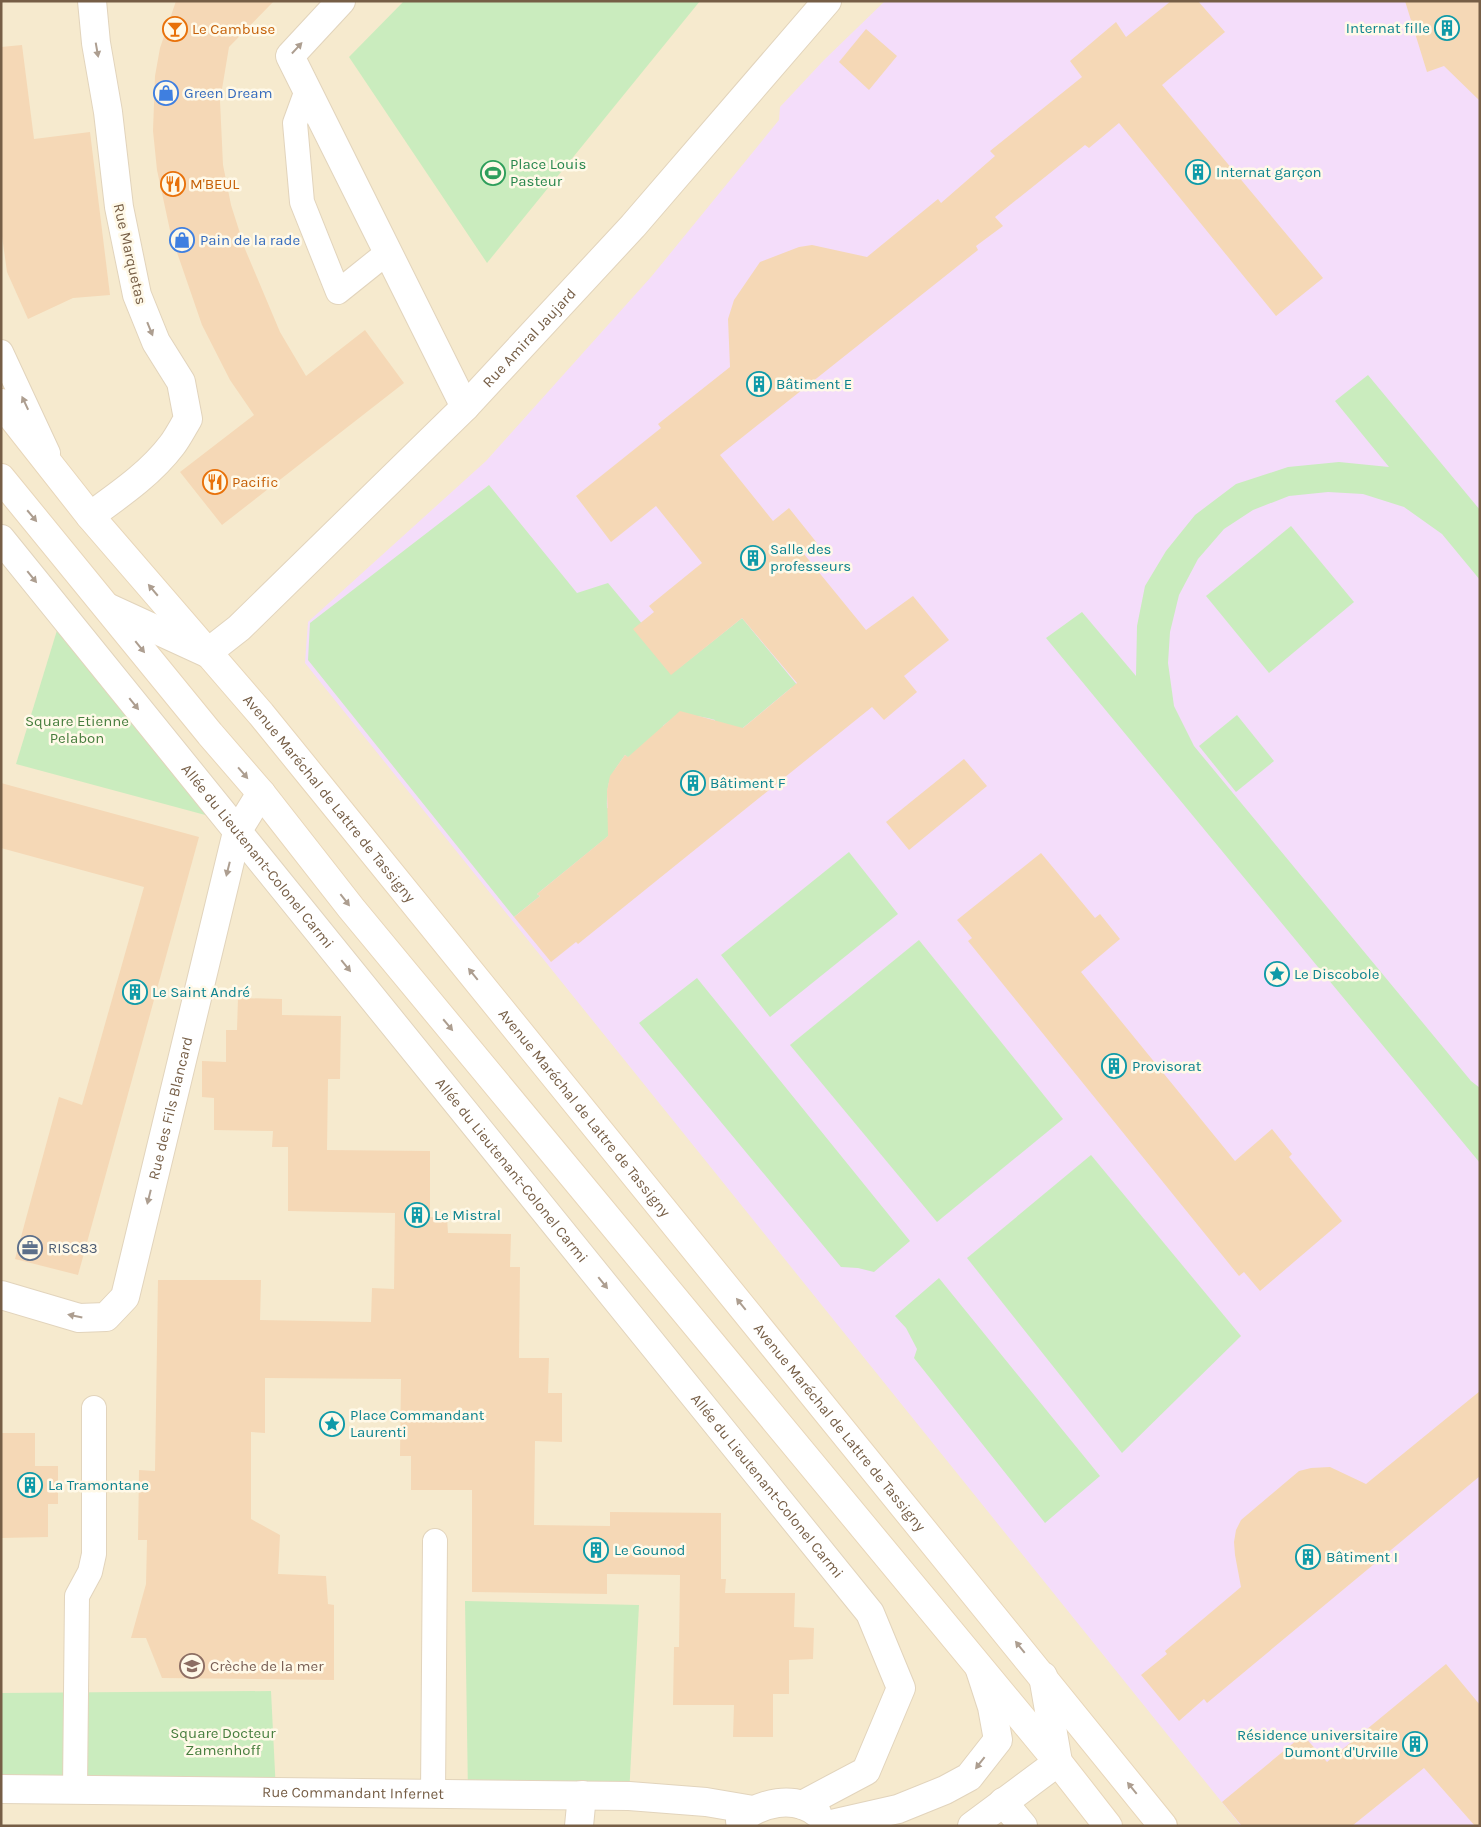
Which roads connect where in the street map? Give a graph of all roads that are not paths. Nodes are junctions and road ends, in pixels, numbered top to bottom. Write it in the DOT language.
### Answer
graph roads {
  1 [pos="92,1"];
  2 [pos="342,1"];
  3 [pos="827,1"];
  4 [pos="307,90"];
  5 [pos="388,252"];
  6 [pos="1,352"];
  7 [pos="1,403"];
  8 [pos="464,407"];
  9 [pos="1,478"];
  10 [pos="60,479"];
  11 [pos="90,516"];
  12 [pos="1,540"];
  13 [pos="108,608"];
  14 [pos="207,653"];
  15 [pos="261,793"];
  16 [pos="237,832"];
  17 [pos="1,1295"];
  18 [pos="94,1408"];
  19 [pos="435,1541"];
  20 [pos="980,1670"];
  21 [pos="1043,1676"];
  22 [pos="1023,1722"];
  23 [pos="1051,1722"];
  24 [pos="1082,1727"];
  25 [pos="998,1740"];
  26 [pos="1058,1762"];
  27 [pos="1,1790"];
  28 [pos="76,1790"];
  29 [pos="433,1794"];
  30 [pos="582,1795"];
  31 [pos="1004,1802"];
  32 [pos="802,1805"];
  33 [pos="711,1814"];
  34 [pos="745,1818"];
  35 [pos="832,1825"];
  36 [pos="579,1826"];
  37 [pos="972,1826"];
  38 [pos="1023,1826"];
  39 [pos="1108,1826"];
  40 [pos="1163,1826"];
  1 -- 11 [label="street, Rue Marquetas, one-way"];
  4 -- 2 [label="street, one-way"];
  3 -- 8 [label="street, Rue Amiral Jaujard"];
  4 -- 5 [label="street"];
  4 -- 5 [label="lane"];
  5 -- 8 [label="street"];
  10 -- 6 [label="lane, one-way"];
  7 -- 10 [label="street, Avenue Maréchal de Lattre de Tassigny"];
  8 -- 14 [label="street, Rue Amiral Jaujard"];
  9 -- 13 [label="street, one-way"];
  10 -- 11 [label="street, Avenue Maréchal de Lattre de Tassigny"];
  14 -- 11 [label="street, Avenue Maréchal de Lattre de Tassigny, one-way"];
  12 -- 16 [label="street, Allée du Lieutenant-Colonel Carmi, one-way"];
  13 -- 14 [label="street"];
  13 -- 15 [label="street, one-way"];
  21 -- 14 [label="street, Avenue Maréchal de Lattre de Tassigny, one-way"];
  15 -- 16 [label="street, Rue des Fils Blancard"];
  15 -- 20 [label="street, one-way"];
  16 -- 17 [label="street, Rue des Fils Blancard, one-way"];
  16 -- 32 [label="street, Allée du Lieutenant-Colonel Carmi, one-way"];
  18 -- 28 [label="lane"];
  19 -- 29 [label="lane"];
  20 -- 22 [label="street"];
  20 -- 25 [label="street"];
  21 -- 23 [label="street"];
  21 -- 24 [label="street, Avenue Maréchal de Lattre de Tassigny"];
  22 -- 23 [label="street"];
  22 -- 25 [label="street"];
  22 -- 26 [label="street"];
  23 -- 24 [label="street"];
  23 -- 26 [label="street"];
  40 -- 24 [label="street, Avenue Maréchal de Lattre de Tassigny, one-way"];
  25 -- 35 [label="street, one-way"];
  26 -- 31 [label="street"];
  26 -- 39 [label="street"];
  27 -- 28 [label="street, Rue Commandant Infernet"];
  28 -- 29 [label="street, Rue Commandant Infernet"];
  29 -- 30 [label="street, Rue Commandant Infernet"];
  30 -- 33 [label="street, Rue Commandant Infernet"];
  30 -- 36 [label="street"];
  31 -- 37 [label="street"];
  31 -- 38 [label="street"];
  32 -- 34 [label="street"];
  32 -- 35 [label="street"];
  33 -- 34 [label="street, Rue Commandant Infernet"];
}
